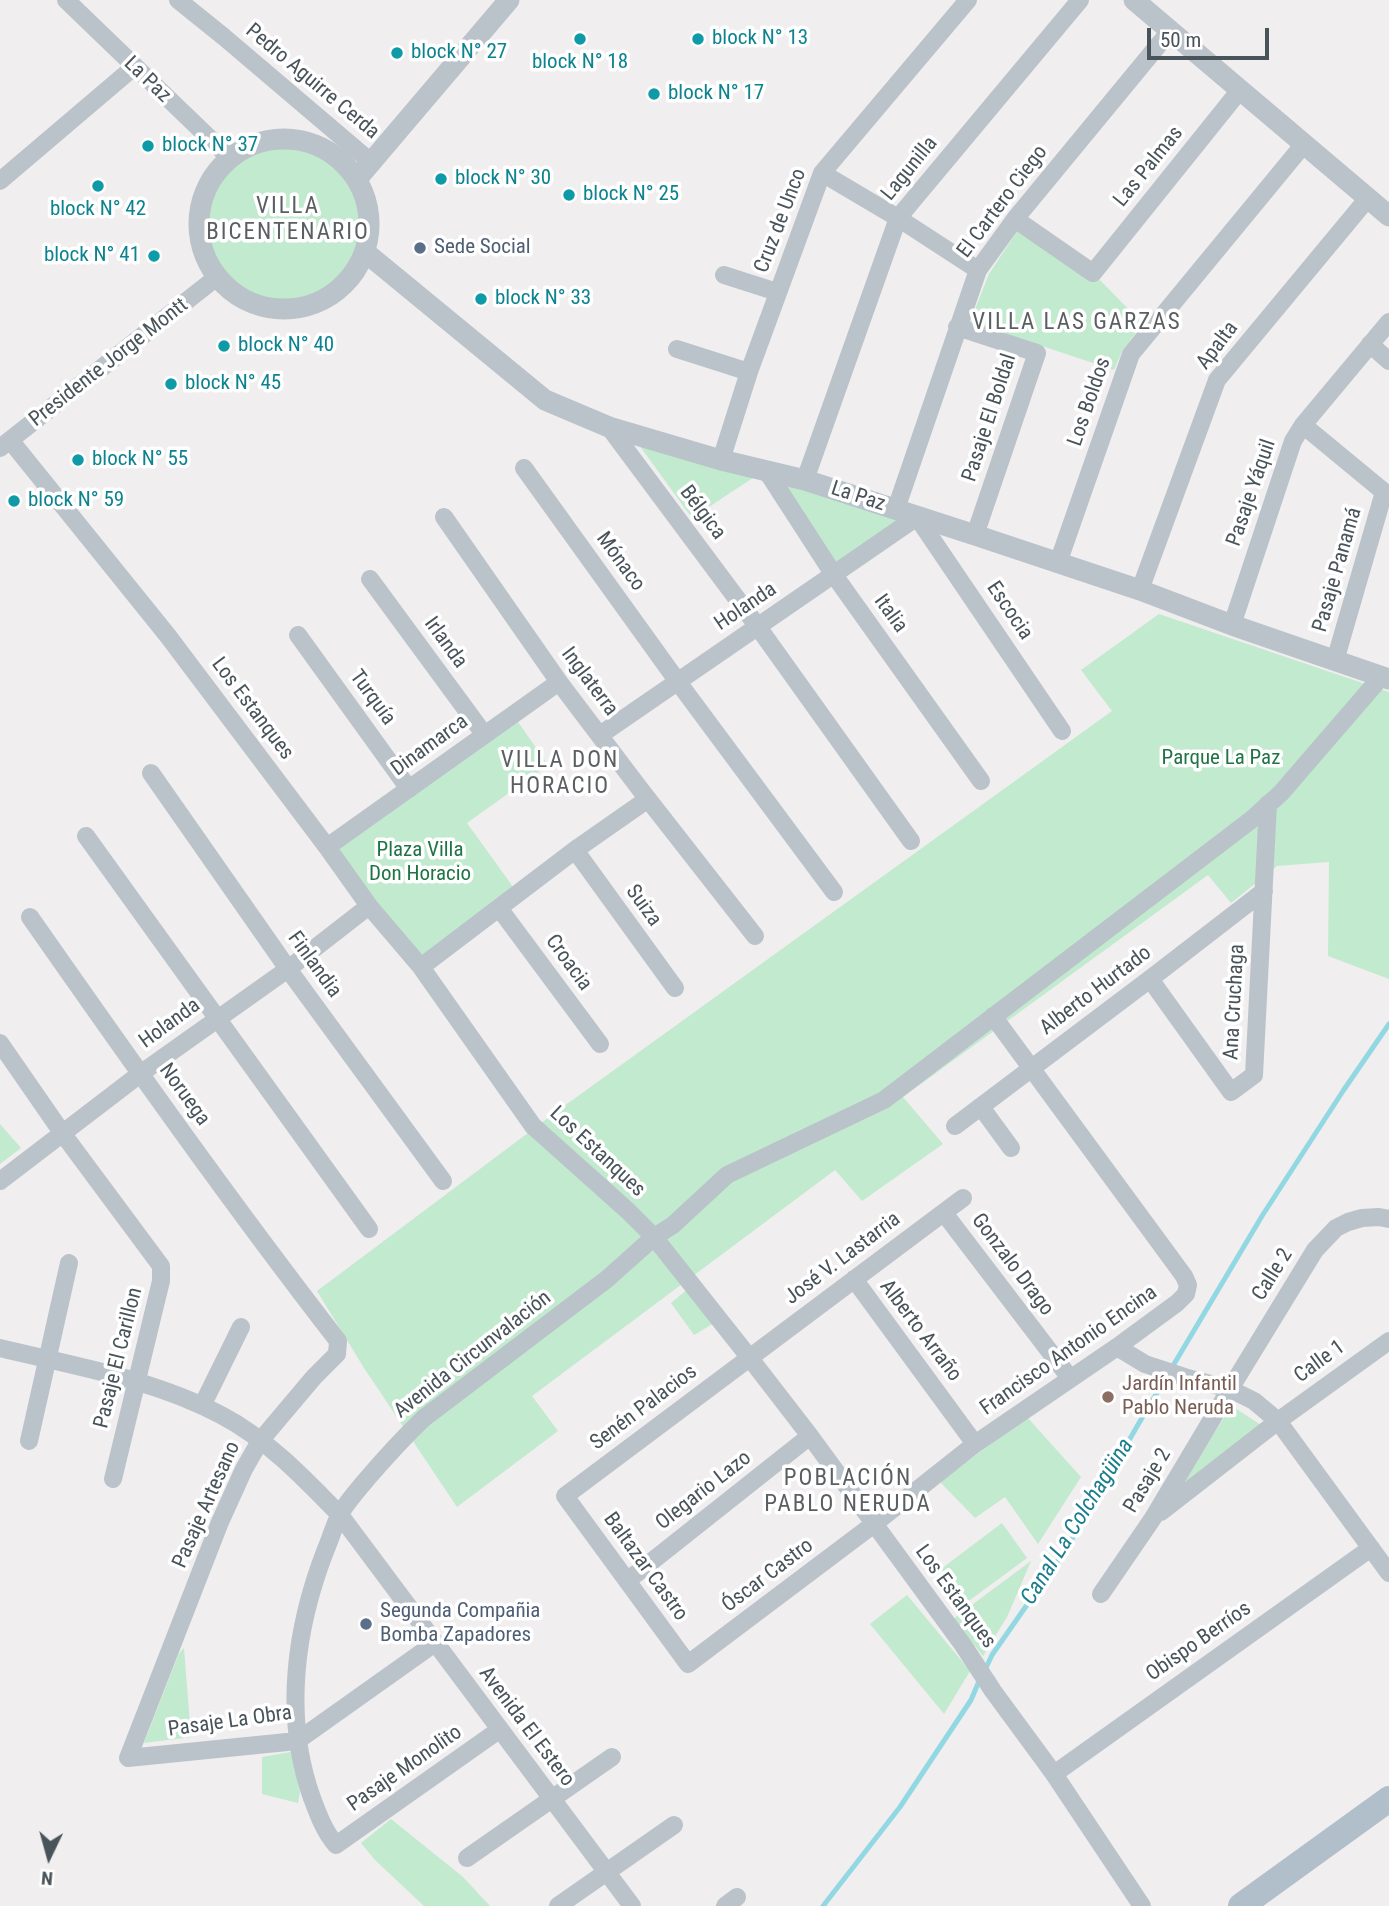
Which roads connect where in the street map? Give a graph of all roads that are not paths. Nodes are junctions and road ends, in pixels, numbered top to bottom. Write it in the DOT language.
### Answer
graph roads {
  1 [pos="178,0"];
  2 [pos="509,0"];
  3 [pos="968,0"];
  4 [pos="1080,0"];
  5 [pos="1134,0"];
  6 [pos="77,4"];
  7 [pos="1170,31"];
  8 [pos="134,67"];
  9 [pos="1240,90"];
  10 [pos="1304,144"];
  11 [pos="230,158"];
  12 [pos="371,162"];
  13 [pos="822,173"];
  14 [pos="357,179"];
  15 [pos="0,181"];
  16 [pos="1368,198"];
  17 [pos="1389,216"];
  18 [pos="898,218"];
  19 [pos="1015,219"];
  20 [pos="365,252"];
  21 [pos="978,270"];
  22 [pos="724,275"];
  23 [pos="217,277"];
  24 [pos="777,292"];
  25 [pos="1389,322"];
  26 [pos="957,327"];
  27 [pos="1370,344"];
  28 [pos="677,349"];
  29 [pos="1389,361"];
  30 [pos="749,372"];
  31 [pos="1303,425"];
  32 [pos="610,426"];
  33 [pos="5,444"];
  34 [pos="721,460"];
  35 [pos="524,468"];
  36 [pos="766,470"];
  37 [pos="805,480"];
  38 [pos="1387,494"];
  39 [pos="896,509"];
  40 [pos="444,517"];
  41 [pos="917,517"];
  42 [pos="975,535"];
  43 [pos="1058,563"];
  44 [pos="834,575"];
  45 [pos="370,579"];
  46 [pos="1140,590"];
  47 [pos="1232,625"];
  48 [pos="758,626"];
  49 [pos="298,635"];
  50 [pos="1335,661"];
  51 [pos="1386,677"];
  52 [pos="559,682"];
  53 [pos="678,682"];
  54 [pos="1062,731"];
  55 [pos="484,734"];
  56 [pos="600,735"];
  57 [pos="151,773"];
  58 [pos="981,781"];
  59 [pos="410,789"];
  60 [pos="648,799"];
  61 [pos="1268,804"];
  62 [pos="86,836"];
  63 [pos="911,841"];
  64 [pos="327,847"];
  65 [pos="575,850"];
  66 [pos="1264,891"];
  67 [pos="834,892"];
  68 [pos="369,906"];
  69 [pos="499,908"];
  70 [pos="30,917"];
  71 [pos="755,936"];
  72 [pos="421,967"];
  73 [pos="288,969"];
  74 [pos="1150,979"];
  75 [pos="675,988"];
  76 [pos="993,1016"];
  77 [pos="217,1019"];
  78 [pos="0,1043"];
  79 [pos="600,1044"];
  80 [pos="1031,1070"];
  81 [pos="140,1074"];
  82 [pos="981,1107"];
  83 [pos="955,1126"];
  84 [pos="64,1134"];
  85 [pos="1011,1148"];
  86 [pos="0,1181"];
  87 [pos="443,1181"];
  88 [pos="963,1198"];
  89 [pos="944,1213"];
  90 [pos="1384,1218"];
  91 [pos="369,1229"];
  92 [pos="654,1237"];
  93 [pos="69,1263"];
  94 [pos="279,1265"];
  95 [pos="854,1279"];
  96 [pos="241,1327"];
  97 [pos="1389,1341"];
  98 [pos="1117,1347"];
  99 [pos="0,1348"];
  100 [pos="749,1357"];
  101 [pos="47,1359"];
  102 [pos="1070,1378"];
  103 [pos="136,1381"];
  104 [pos="1230,1389"];
  105 [pos="202,1406"];
  106 [pos="1278,1420"];
  107 [pos="810,1436"];
  108 [pos="29,1441"];
  109 [pos="260,1441"];
  110 [pos="975,1444"];
  111 [pos="113,1479"];
  112 [pos="565,1496"];
  113 [pos="340,1515"];
  114 [pos="1153,1518"];
  115 [pos="874,1524"];
  116 [pos="1371,1548"];
  117 [pos="1389,1573"];
  118 [pos="627,1581"];
  119 [pos="1101,1594"];
  120 [pos="435,1643"];
  121 [pos="688,1664"];
  122 [pos="499,1730"];
  123 [pos="297,1741"];
  124 [pos="612,1757"];
  125 [pos="128,1758"];
  126 [pos="1054,1774"];
  127 [pos="552,1799"];
  128 [pos="1389,1799"];
  129 [pos="674,1825"];
  130 [pos="336,1845"];
  131 [pos="467,1858"];
  132 [pos="607,1872"];
  133 [pos="558,1906"];
  134 [pos="632,1906"];
  135 [pos="1142,1906"];
  136 [pos="1241,1906"];
  1 -- 12 [label="street, Pedro Aguirre Cerda"];
  2 -- 12 [label="street"];
  3 -- 13 [label="street, Cruz de Unco"];
  4 -- 18 [label="street, Lagunilla"];
  5 -- 7 [label="street"];
  6 -- 8 [label="street, La Paz"];
  7 -- 9 [label="street"];
  7 -- 19 [label="street, El Cartero Ciego"];
  8 -- 11 [label="street, La Paz"];
  8 -- 15 [label="street"];
  9 -- 10 [label="street"];
  9 -- 19 [label="street, Las Palmas"];
  10 -- 16 [label="street"];
  10 -- 43 [label="street, Los Boldos"];
  11 -- 14 [label="street"];
  11 -- 23 [label="street"];
  12 -- 14 [label="street"];
  13 -- 18 [label="street"];
  13 -- 24 [label="street, Cruz de Unco"];
  14 -- 20 [label="street"];
  16 -- 17 [label="street"];
  16 -- 46 [label="street, Apalta"];
  18 -- 21 [label="street"];
  18 -- 37 [label="street, Lagunilla"];
  19 -- 21 [label="street, El Cartero Ciego"];
  20 -- 23 [label="street"];
  20 -- 32 [label="street, La Paz"];
  21 -- 26 [label="street, El Cartero Ciego"];
  22 -- 24 [label="street"];
  23 -- 33 [label="street, Presidente Jorge Montt"];
  24 -- 30 [label="street, Cruz de Unco"];
  25 -- 27 [label="street, Pasaje Yáquil"];
  26 -- 39 [label="street, El Cartero Ciego"];
  26 -- 42 [label="street, Pasaje El Boldal"];
  27 -- 29 [label="street"];
  27 -- 31 [label="street, Pasaje Yáquil"];
  28 -- 30 [label="street"];
  30 -- 34 [label="street, Cruz de Unco"];
  31 -- 38 [label="street"];
  31 -- 47 [label="street, Pasaje Yáquil"];
  32 -- 34 [label="street, La Paz"];
  32 -- 48 [label="street, Bélgica"];
  33 -- 64 [label="street, Los Estanques"];
  34 -- 36 [label="street, La Paz"];
  35 -- 53 [label="street, Mónaco"];
  36 -- 37 [label="street, La Paz"];
  36 -- 44 [label="street, Italia"];
  37 -- 39 [label="street, La Paz"];
  38 -- 50 [label="street, Pasaje Panamá"];
  39 -- 41 [label="street, La Paz"];
  40 -- 52 [label="street, Inglaterra"];
  41 -- 42 [label="street, La Paz"];
  41 -- 44 [label="street, Holanda"];
  41 -- 54 [label="street, Escocia"];
  42 -- 43 [label="street, La Paz"];
  43 -- 46 [label="street, La Paz"];
  44 -- 48 [label="street, Holanda"];
  44 -- 58 [label="street, Italia"];
  45 -- 55 [label="street, Irlanda"];
  46 -- 47 [label="street, La Paz"];
  47 -- 50 [label="street, La Paz"];
  48 -- 53 [label="street, Holanda"];
  48 -- 63 [label="street, Bélgica"];
  49 -- 59 [label="street, Turquía"];
  50 -- 51 [label="street, La Paz"];
  51 -- 61 [label="street, Avenida Circunvalación"];
  52 -- 55 [label="street, Dinamarca"];
  52 -- 56 [label="street, Inglaterra"];
  53 -- 56 [label="street, Holanda"];
  53 -- 67 [label="street, Mónaco"];
  55 -- 59 [label="street, Dinamarca"];
  56 -- 60 [label="street, Inglaterra"];
  57 -- 73 [label="street, Finlandia"];
  59 -- 64 [label="street, Dinamarca"];
  60 -- 65 [label="street"];
  60 -- 71 [label="street, Inglaterra"];
  61 -- 66 [label="street"];
  61 -- 76 [label="street, Avenida Circunvalación"];
  62 -- 77 [label="street"];
  64 -- 68 [label="street, Los Estanques"];
  65 -- 69 [label="street"];
  65 -- 75 [label="street, Suiza"];
  66 -- 74 [label="street, Alberto Hurtado"];
  66 -- 74 [label="street, Ana Cruchaga"];
  68 -- 72 [label="street, Los Estanques"];
  68 -- 73 [label="street, Holanda"];
  69 -- 72 [label="street"];
  69 -- 79 [label="street, Croacia"];
  70 -- 81 [label="street, Noruega"];
  72 -- 92 [label="street, Los Estanques"];
  73 -- 77 [label="street, Holanda"];
  73 -- 87 [label="street, Finlandia"];
  74 -- 80 [label="street, Alberto Hurtado"];
  76 -- 80 [label="street, Francisco Antonio Encina"];
  76 -- 92 [label="street, Avenida Circunvalación"];
  77 -- 81 [label="street, Holanda"];
  77 -- 91 [label="street"];
  78 -- 84 [label="street, Pasaje El Carillon"];
  80 -- 82 [label="street, Alberto Hurtado"];
  80 -- 98 [label="street, Francisco Antonio Encina"];
  81 -- 84 [label="street, Holanda"];
  81 -- 94 [label="street, Noruega"];
  82 -- 83 [label="street, Alberto Hurtado"];
  82 -- 85 [label="street"];
  84 -- 86 [label="street, Holanda"];
  84 -- 103 [label="street, Pasaje El Carillon"];
  88 -- 89 [label="street, José V. Lastarria"];
  89 -- 95 [label="street, José V. Lastarria"];
  89 -- 102 [label="street, Gonzalo Drago"];
  90 -- 104 [label="street, Calle 2"];
  92 -- 100 [label="street, Los Estanques"];
  92 -- 113 [label="street, Avenida Circunvalación"];
  93 -- 101 [label="street"];
  94 -- 109 [label="street, Pasaje Artesano"];
  95 -- 100 [label="street, José V. Lastarria"];
  95 -- 110 [label="street, Alberto Arraño"];
  96 -- 105 [label="street"];
  97 -- 106 [label="street, Calle 1"];
  98 -- 102 [label="street, Francisco Antonio Encina"];
  98 -- 104 [label="street"];
  99 -- 101 [label="street, Avenida El Estero"];
  100 -- 107 [label="street, Los Estanques"];
  100 -- 112 [label="street, Senén Palacios"];
  101 -- 103 [label="street, Avenida El Estero"];
  101 -- 108 [label="street"];
  102 -- 110 [label="street, Francisco Antonio Encina"];
  103 -- 105 [label="street, Avenida El Estero"];
  103 -- 111 [label="street, Pasaje El Carillon"];
  104 -- 106 [label="street"];
  104 -- 114 [label="street, Pasaje 2"];
  105 -- 109 [label="street, Avenida El Estero"];
  106 -- 114 [label="street, Calle 1"];
  106 -- 116 [label="street"];
  107 -- 115 [label="street, Los Estanques"];
  107 -- 118 [label="street, Olegario Lazo"];
  109 -- 113 [label="street, Avenida El Estero"];
  109 -- 125 [label="street, Pasaje Artesano"];
  110 -- 115 [label="street, Francisco Antonio Encina"];
  112 -- 118 [label="street, Baltazar Castro"];
  113 -- 120 [label="street, Avenida El Estero"];
  113 -- 123 [label="street, Avenida Circunvalación"];
  114 -- 119 [label="street, Pasaje 2"];
  115 -- 121 [label="street, Óscar Castro"];
  115 -- 126 [label="street, Los Estanques"];
  116 -- 117 [label="street"];
  116 -- 126 [label="street, Obispo Berríos"];
  118 -- 121 [label="street, Baltazar Castro"];
  120 -- 122 [label="street, Avenida El Estero"];
  120 -- 123 [label="street, Pasaje La Obra"];
  122 -- 127 [label="street, Avenida El Estero"];
  122 -- 130 [label="street, Pasaje Monolito"];
  123 -- 125 [label="street, Pasaje La Obra"];
  123 -- 130 [label="street, Avenida Circunvalación"];
  124 -- 127 [label="street"];
  126 -- 135 [label="street, Los Estanques"];
  127 -- 131 [label="street"];
  127 -- 132 [label="street, Avenida El Estero"];
  128 -- 136 [label="main road"];
  129 -- 132 [label="street"];
  132 -- 133 [label="street"];
  132 -- 134 [label="street, Avenida El Estero"];
}
